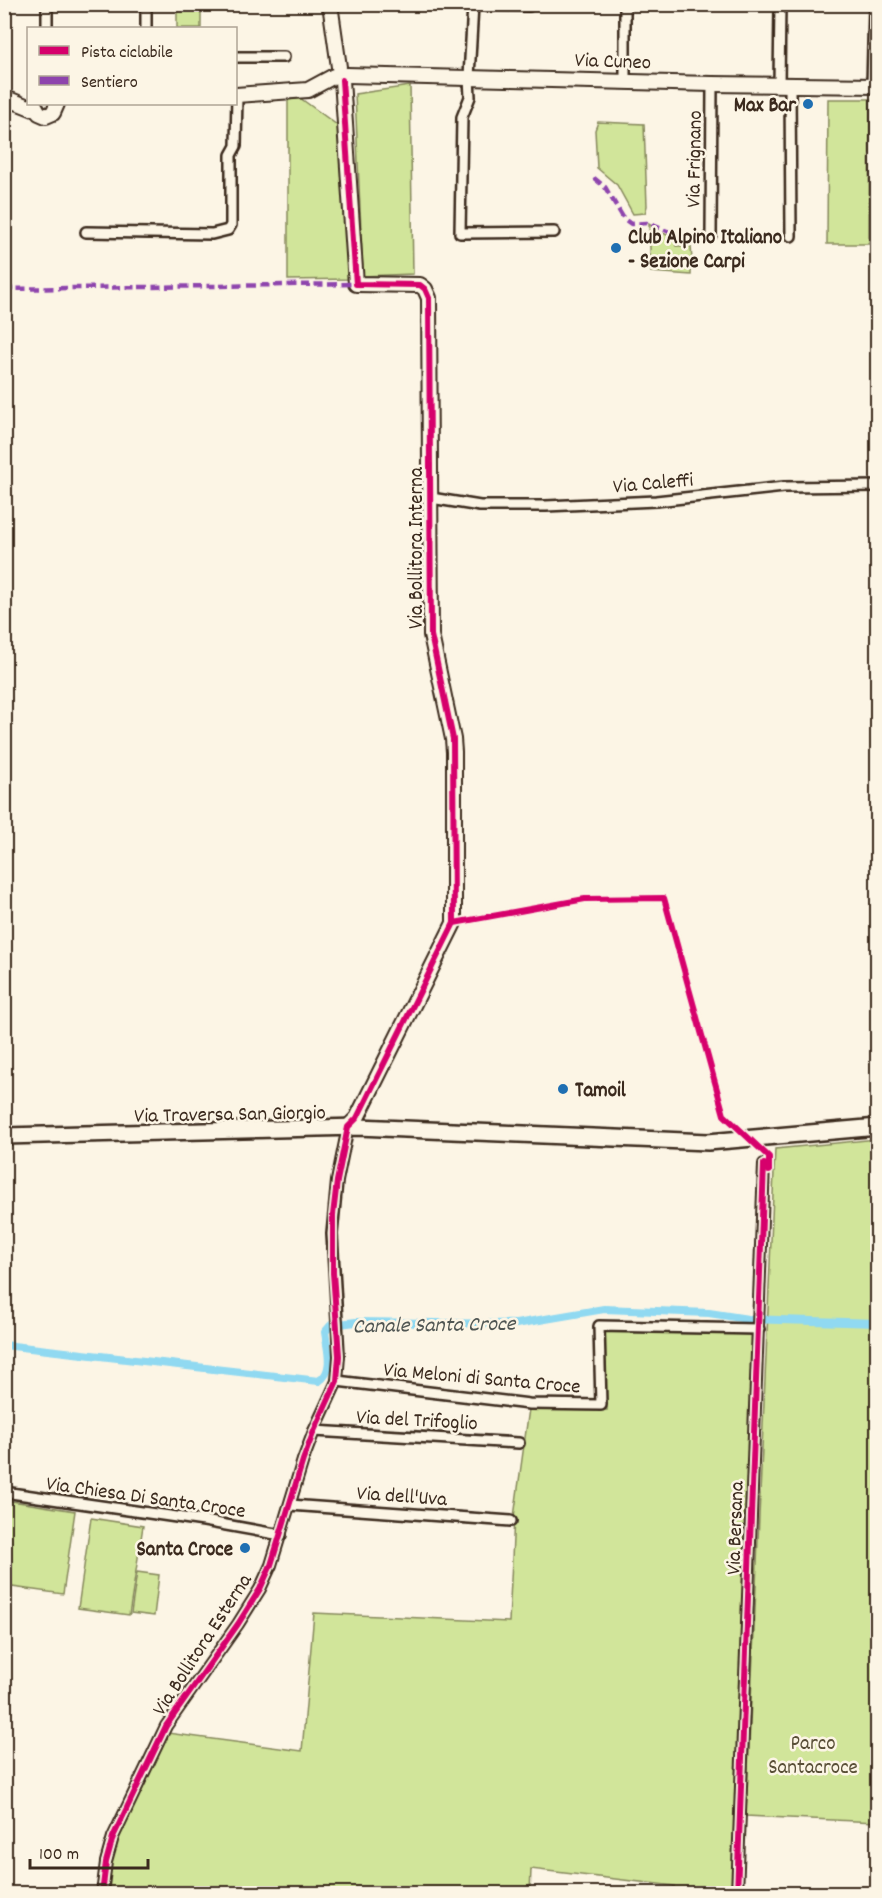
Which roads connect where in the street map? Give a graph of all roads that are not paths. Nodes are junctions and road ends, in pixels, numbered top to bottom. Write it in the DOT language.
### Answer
graph roads {
  1 [pos="47,4"];
  2 [pos="330,4"];
  3 [pos="442,4"];
  4 [pos="625,4"];
  5 [pos="780,4"];
  6 [pos="147,5"];
  7 [pos="473,5"];
  8 [pos="529,6"];
  9 [pos="875,10"];
  10 [pos="47,27"];
  11 [pos="145,27"];
  12 [pos="237,57"];
  13 [pos="284,57"];
  14 [pos="341,75"];
  15 [pos="469,77"];
  16 [pos="625,81"];
  17 [pos="712,84"];
  18 [pos="785,85"];
  19 [pos="875,86"];
  20 [pos="237,95"];
  21 [pos="8,99"];
  22 [pos="27,104"];
  23 [pos="33,105"];
  24 [pos="236,105"];
  25 [pos="61,106"];
  26 [pos="86,232"];
  27 [pos="554,232"];
  28 [pos="711,235"];
  29 [pos="791,236"];
  30 [pos="878,486"];
  31 [pos="431,498"];
  32 [pos="348,1127"];
  33 [pos="878,1127"];
  34 [pos="4,1136"];
  35 [pos="764,1164"];
  36 [pos="759,1327"];
  37 [pos="337,1381"];
  38 [pos="314,1431"];
  39 [pos="519,1443"];
  40 [pos="4,1492"];
  41 [pos="290,1505"];
  42 [pos="511,1521"];
  43 [pos="282,1534"];
  44 [pos="102,1893"];
  45 [pos="737,1893"];
  1 -- 10 [label="street"];
  2 -- 14 [label="street, Via Bollitora Interna"];
  3 -- 7 [label="street"];
  4 -- 16 [label="street"];
  5 -- 18 [label="street"];
  6 -- 11 [label="street"];
  7 -- 8 [label="street"];
  7 -- 15 [label="street"];
  9 -- 19 [label="street"];
  12 -- 13 [label="street"];
  14 -- 15 [label="street, Via Cuneo"];
  14 -- 20 [label="street"];
  14 -- 31 [label="street, Via Bollitora Interna"];
  15 -- 16 [label="street, Via Cuneo"];
  15 -- 27 [label="street"];
  16 -- 17 [label="street, Via Cuneo"];
  17 -- 18 [label="street, Via Cuneo"];
  17 -- 28 [label="street, Via Frignano"];
  18 -- 19 [label="street, Via Cuneo"];
  18 -- 29 [label="street"];
  21 -- 22 [label="street"];
  23 -- 25 [label="street"];
  24 -- 26 [label="street"];
  30 -- 31 [label="street, Via Caleffi"];
  31 -- 32 [label="street, Via Bollitora Interna"];
  32 -- 33 [label="main road, Via Traversa San Giorgio"];
  32 -- 34 [label="main road, Via Traversa San Giorgio"];
  32 -- 37 [label="street, Via Bollitora Esterna"];
  35 -- 36 [label="street, Via Bersana"];
  36 -- 37 [label="street, Via Meloni di Santa Croce"];
  36 -- 45 [label="street, Via Bersana"];
  37 -- 38 [label="street, Via Bollitora Esterna"];
  38 -- 39 [label="street, Via del Trifoglio"];
  38 -- 41 [label="street, Via Bollitora Esterna"];
  40 -- 43 [label="street, Via Chiesa Di Santa Croce"];
  41 -- 42 [label="street, Via dell'Uva"];
  41 -- 43 [label="street, Via Bollitora Esterna"];
  43 -- 44 [label="street, Via Bollitora Esterna"];
}
